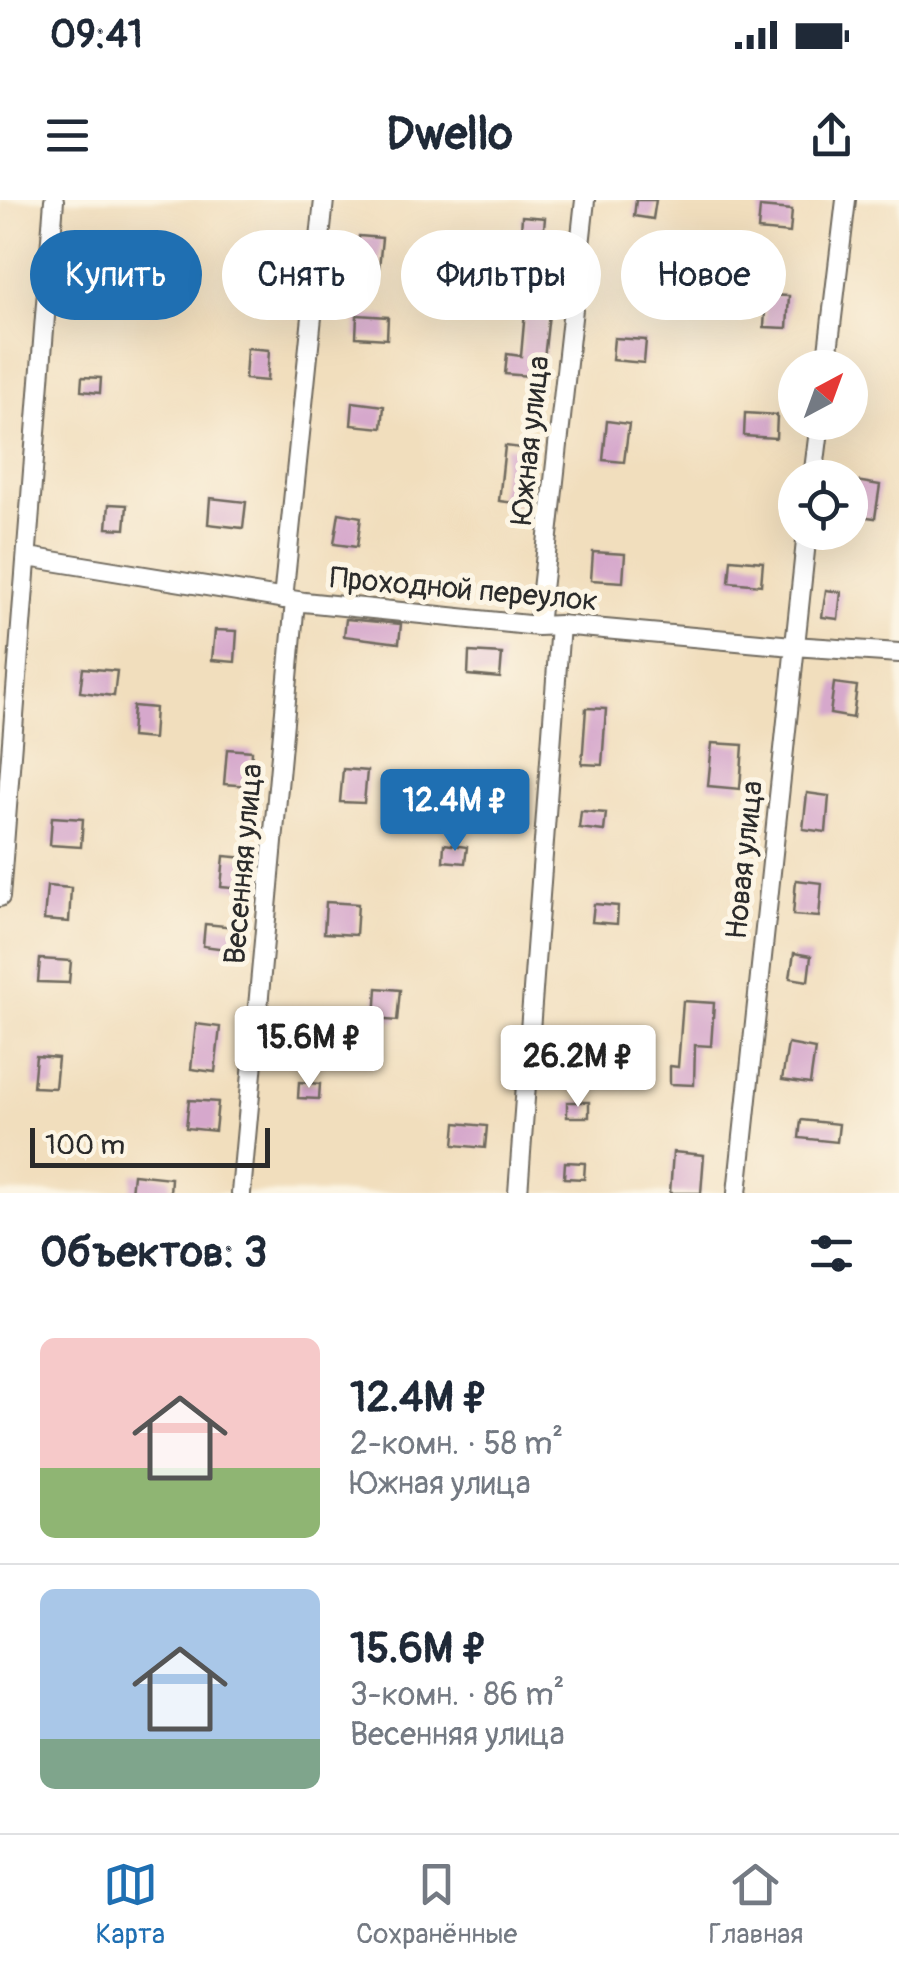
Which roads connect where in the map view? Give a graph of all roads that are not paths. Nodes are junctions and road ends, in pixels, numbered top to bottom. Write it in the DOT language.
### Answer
graph roads {
  1 [pos="54,200"];
  2 [pos="324,200"];
  3 [pos="585,200"];
  4 [pos="846,200"];
  5 [pos="828,350"];
  6 [pos="805,550"];
  7 [pos="28,558"];
  8 [pos="289,600"];
  9 [pos="560,625"];
  10 [pos="538,626"];
  11 [pos="793,646"];
  12 [pos="899,654"];
  13 [pos="0,897"];
  14 [pos="241,1193"];
  15 [pos="518,1193"];
  16 [pos="737,1193"];
  1 -- 7 [label="street"];
  2 -- 8 [label="street, Весенняя улица"];
  3 -- 10 [label="street, Южная улица"];
  4 -- 5 [label="street"];
  6 -- 11 [label="street, Новая улица"];
  7 -- 8 [label="street, Проходной переулок"];
  7 -- 13 [label="street"];
  8 -- 10 [label="street, Проходной переулок"];
  8 -- 14 [label="street, Весенняя улица"];
  9 -- 10 [label="street, Проходной переулок"];
  9 -- 11 [label="street, Проходной переулок"];
  9 -- 15 [label="street"];
  11 -- 12 [label="street, Проходной переулок"];
  11 -- 16 [label="street, Новая улица"];
}
